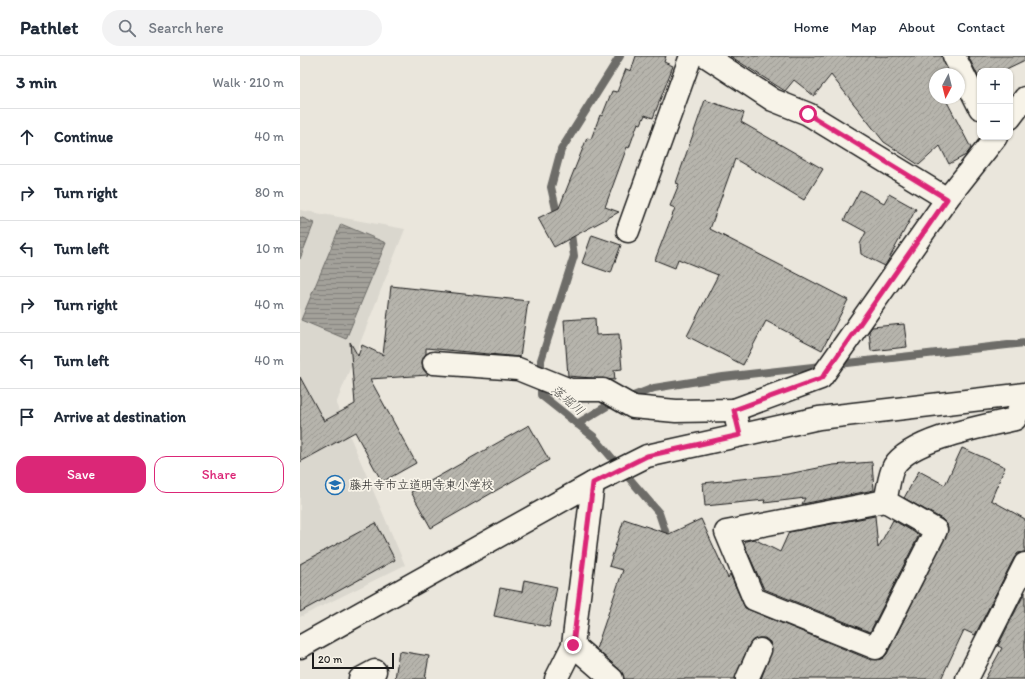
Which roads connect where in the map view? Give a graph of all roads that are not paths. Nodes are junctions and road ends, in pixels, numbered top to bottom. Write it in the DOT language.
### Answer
graph roads {
  1 [pos="691,56"];
  2 [pos="706,56"];
  3 [pos="954,56"];
  4 [pos="1025,98"];
  5 [pos="978,104"];
  6 [pos="1013,114"];
  7 [pos="994,140"];
  8 [pos="947,199"];
  9 [pos="628,231"];
  10 [pos="434,363"];
  11 [pos="1025,396"];
  12 [pos="734,410"];
  13 [pos="740,435"];
  14 [pos="593,483"];
  15 [pos="885,501"];
  16 [pos="1025,564"];
  17 [pos="573,645"];
  18 [pos="300,647"];
  19 [pos="760,650"];
  20 [pos="971,678"];
  21 [pos="556,679"];
  22 [pos="612,679"];
  23 [pos="747,679"];
  1 -- 9 [label="street"];
  2 -- 8 [label="street"];
  3 -- 5 [label="street"];
  4 -- 6 [label="street"];
  7 -- 8 [label="street"];
  8 -- 12 [label="street"];
  10 -- 12 [label="street"];
  11 -- 13 [label="street"];
  11 -- 15 [label="street"];
  12 -- 13 [label="street"];
  13 -- 14 [label="street"];
  14 -- 17 [label="street"];
  14 -- 18 [label="street"];
  15 -- 15 [label="street"];
  16 -- 20 [label="street"];
  17 -- 21 [label="street"];
  17 -- 22 [label="street"];
  19 -- 23 [label="street"];
}
